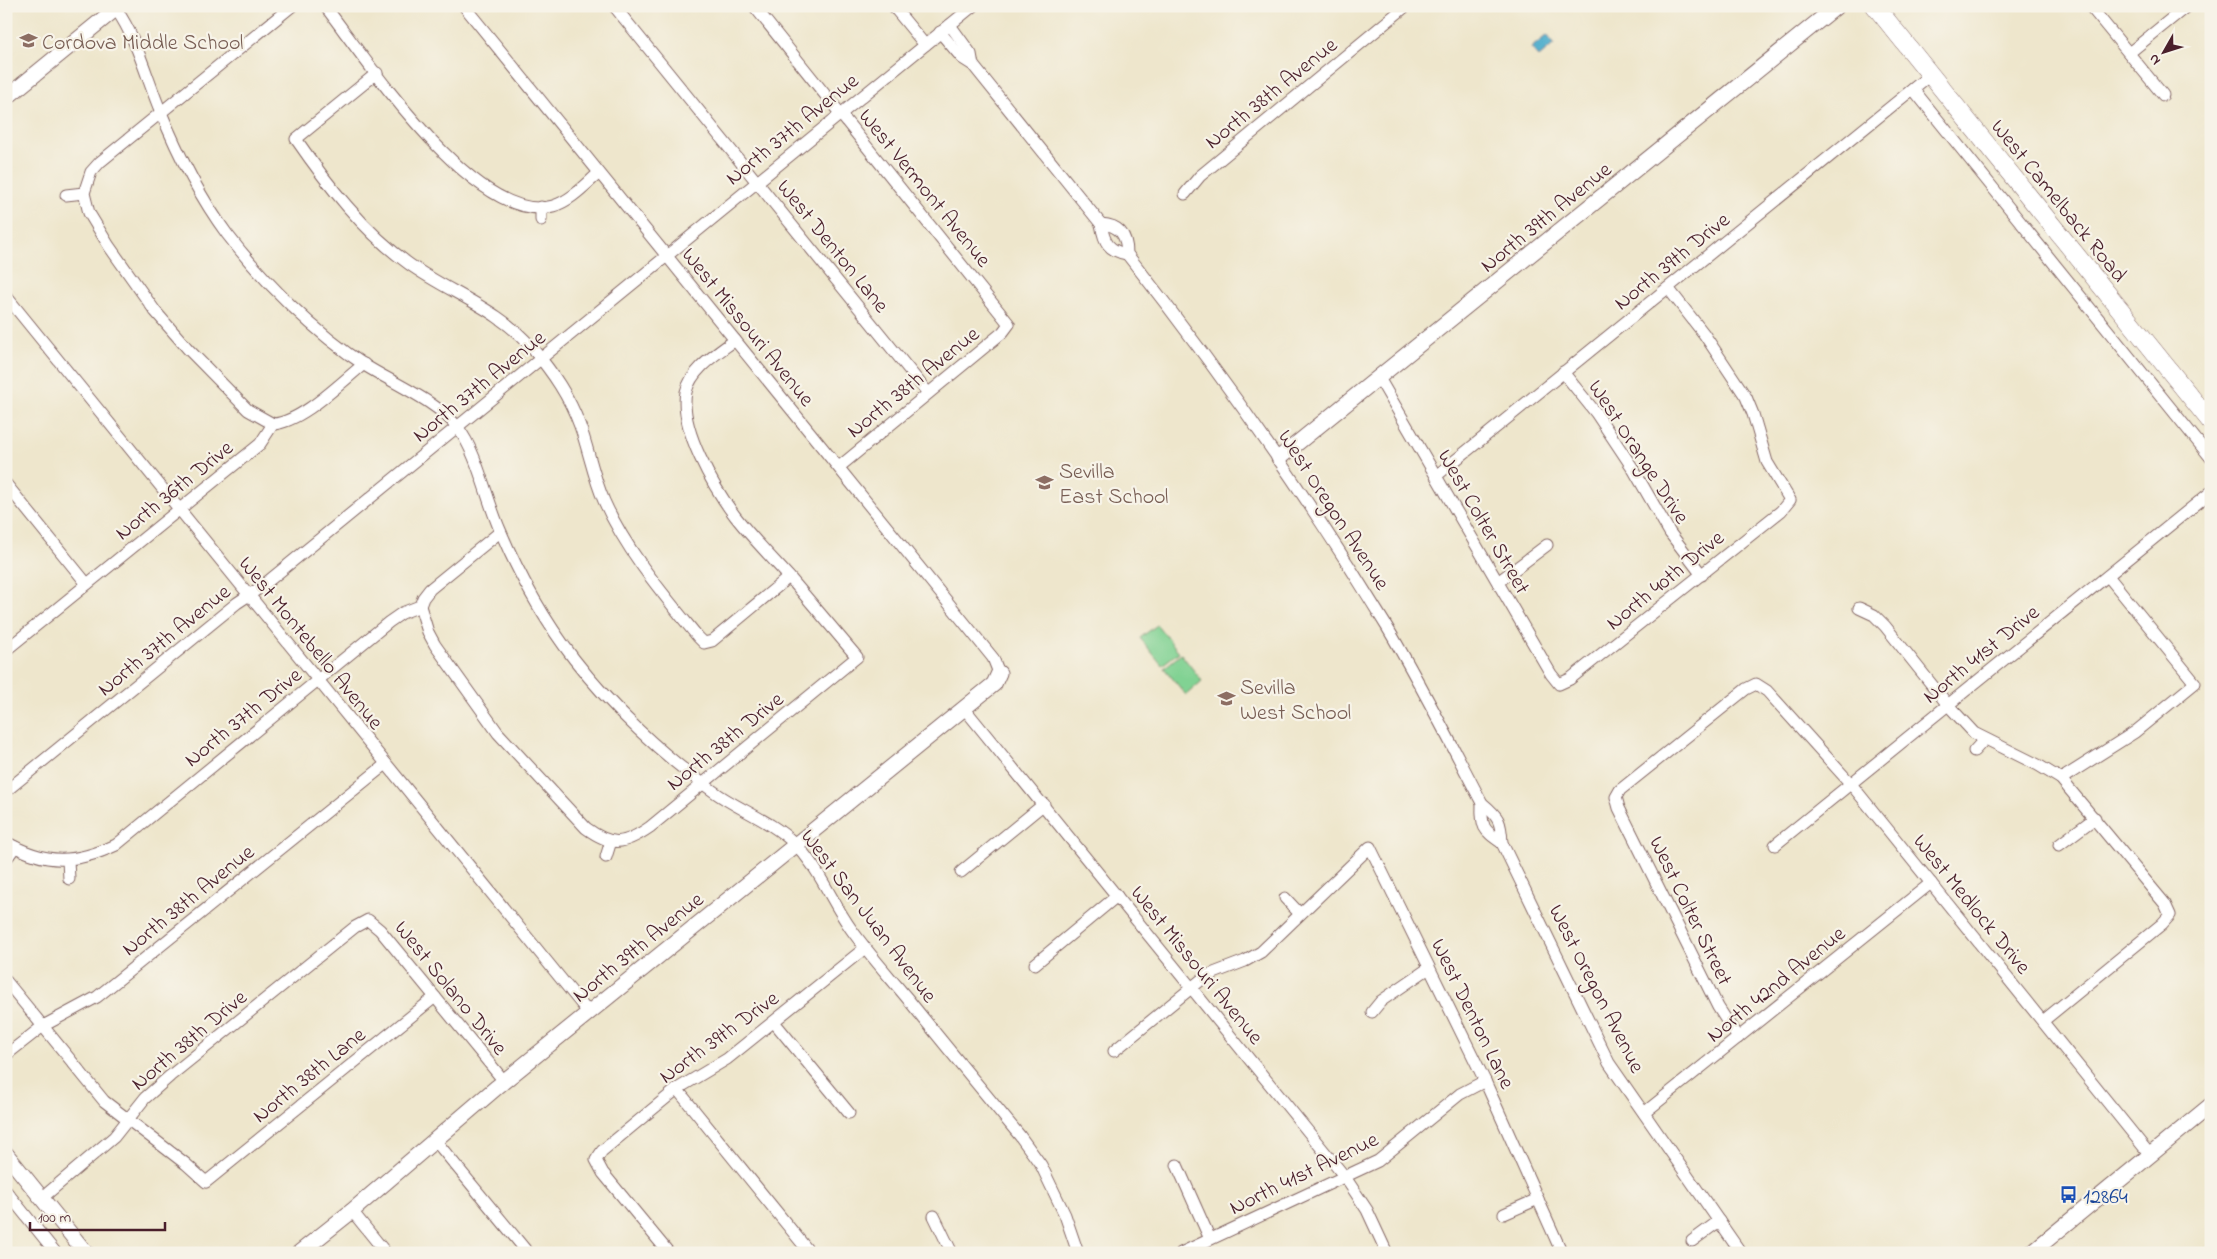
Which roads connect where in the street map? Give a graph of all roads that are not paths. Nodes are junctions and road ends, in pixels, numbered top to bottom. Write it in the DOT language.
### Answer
graph roads {
  1 [pos="292,6"];
  2 [pos="325,6"];
  3 [pos="464,6"];
  4 [pos="614,6"];
  5 [pos="754,6"];
  6 [pos="893,6"];
  7 [pos="973,6"];
  8 [pos="1406,6"];
  9 [pos="1837,6"];
  10 [pos="1875,6"];
  11 [pos="2090,6"];
  12 [pos="2187,6"];
  13 [pos="117,8"];
  14 [pos="945,28"];
  15 [pos="925,46"];
  16 [pos="2129,53"];
  17 [pos="377,73"];
  18 [pos="1930,75"];
  19 [pos="1913,89"];
  20 [pos="2163,95"];
  21 [pos="6,98"];
  22 [pos="161,112"];
  23 [pos="841,114"];
  24 [pos="600,173"];
  25 [pos="757,182"];
  26 [pos="84,193"];
  27 [pos="1185,194"];
  28 [pos="66,195"];
  29 [pos="541,208"];
  30 [pos="541,220"];
  31 [pos="1101,224"];
  32 [pos="1127,254"];
  33 [pos="666,256"];
  34 [pos="1668,288"];
  35 [pos="6,296"];
  36 [pos="2119,309"];
  37 [pos="2102,323"];
  38 [pos="1009,324"];
  39 [pos="735,340"];
  40 [pos="542,360"];
  41 [pos="364,364"];
  42 [pos="1563,372"];
  43 [pos="1379,378"];
  44 [pos="928,392"];
  45 [pos="2211,422"];
  46 [pos="273,424"];
  47 [pos="459,428"];
  48 [pos="1279,458"];
  49 [pos="2211,458"];
  50 [pos="838,467"];
  51 [pos="1436,476"];
  52 [pos="6,484"];
  53 [pos="2211,492"];
  54 [pos="179,510"];
  55 [pos="500,532"];
  56 [pos="1547,545"];
  57 [pos="1702,575"];
  58 [pos="2108,576"];
  59 [pos="789,577"];
  60 [pos="1498,582"];
  61 [pos="87,584"];
  62 [pos="248,596"];
  63 [pos="420,606"];
  64 [pos="1859,608"];
  65 [pos="6,650"];
  66 [pos="999,673"];
  67 [pos="318,680"];
  68 [pos="1559,684"];
  69 [pos="1948,705"];
  70 [pos="964,708"];
  71 [pos="1984,740"];
  72 [pos="1974,751"];
  73 [pos="386,764"];
  74 [pos="2061,779"];
  75 [pos="703,783"];
  76 [pos="1851,784"];
  77 [pos="6,791"];
  78 [pos="1616,796"];
  79 [pos="1482,803"];
  80 [pos="1044,804"];
  81 [pos="2094,818"];
  82 [pos="611,842"];
  83 [pos="1502,843"];
  84 [pos="11,844"];
  85 [pos="796,845"];
  86 [pos="1775,845"];
  87 [pos="2059,845"];
  88 [pos="606,857"];
  89 [pos="6,859"];
  90 [pos="68,860"];
  91 [pos="961,872"];
  92 [pos="69,880"];
  93 [pos="1931,883"];
  94 [pos="1117,896"];
  95 [pos="1285,898"];
  96 [pos="1300,914"];
  97 [pos="368,920"];
  98 [pos="866,948"];
  99 [pos="1035,964"];
  100 [pos="1429,968"];
  101 [pos="6,981"];
  102 [pos="1191,988"];
  103 [pos="435,997"];
  104 [pos="588,1012"];
  105 [pos="1372,1012"];
  106 [pos="2043,1021"];
  107 [pos="774,1022"];
  108 [pos="43,1026"];
  109 [pos="1738,1038"];
  110 [pos="1114,1051"];
  111 [pos="6,1055"];
  112 [pos="504,1081"];
  113 [pos="1485,1081"];
  114 [pos="677,1089"];
  115 [pos="2211,1105"];
  116 [pos="849,1113"];
  117 [pos="1644,1113"];
  118 [pos="128,1120"];
  119 [pos="434,1139"];
  120 [pos="6,1154"];
  121 [pos="2151,1156"];
  122 [pos="1177,1165"];
  123 [pos="1346,1177"];
  124 [pos="6,1191"];
  125 [pos="42,1198"];
  126 [pos="1538,1199"];
  127 [pos="352,1211"];
  128 [pos="1504,1214"];
  129 [pos="934,1216"];
  130 [pos="1718,1221"];
  131 [pos="1210,1239"];
  132 [pos="1692,1241"];
  133 [pos="56,1253"];
  134 [pos="86,1253"];
  135 [pos="300,1253"];
  136 [pos="386,1253"];
  137 [pos="528,1253"];
  138 [pos="669,1253"];
  139 [pos="810,1253"];
  140 [pos="952,1253"];
  141 [pos="1078,1253"];
  142 [pos="1181,1253"];
  143 [pos="1387,1253"];
  144 [pos="1562,1253"];
  145 [pos="1741,1253"];
  146 [pos="2031,1253"];
  1 -- 22 [label="street"];
  2 -- 17 [label="street"];
  3 -- 24 [label="street, West Missouri Avenue"];
  4 -- 25 [label="street, West Denton Lane"];
  5 -- 23 [label="street, West Vermont Avenue"];
  6 -- 15 [label="street"];
  7 -- 14 [label="street, North 37th Avenue"];
  8 -- 27 [label="street, North 38th Avenue"];
  9 -- 43 [label="street, North 39th Avenue"];
  10 -- 18 [label="main road, West Camelback Road"];
  11 -- 16 [label="street"];
  12 -- 16 [label="street"];
  13 -- 21 [label="street"];
  13 -- 22 [label="street, West San Juan Avenue"];
  14 -- 15 [label="street, North 37th Avenue"];
  14 -- 31 [label="street, West Oregon Avenue"];
  15 -- 23 [label="street, North 37th Avenue"];
  16 -- 20 [label="street"];
  17 -- 29 [label="street"];
  17 -- 40 [label="street"];
  18 -- 19 [label="street, North 39th Drive"];
  18 -- 36 [label="main road, West Camelback Road"];
  19 -- 34 [label="street, North 39th Drive"];
  19 -- 37 [label="street, West Camelback Road"];
  22 -- 26 [label="street"];
  22 -- 41 [label="street, West San Juan Avenue"];
  23 -- 25 [label="street, North 37th Avenue"];
  23 -- 38 [label="street, West Vermont Avenue"];
  24 -- 29 [label="street"];
  24 -- 33 [label="street, West Missouri Avenue"];
  25 -- 33 [label="street, North 37th Avenue"];
  25 -- 44 [label="street, West Denton Lane"];
  26 -- 28 [label="street"];
  26 -- 46 [label="street"];
  29 -- 30 [label="street"];
  31 -- 32 [label="street, West Oregon Avenue"];
  31 -- 32 [label="street, West Oregon Avenue"];
  32 -- 48 [label="street, West Oregon Avenue"];
  33 -- 39 [label="street, West Missouri Avenue"];
  33 -- 40 [label="street, North 37th Avenue"];
  34 -- 42 [label="street, North 39th Drive"];
  34 -- 57 [label="street, North 40th Drive"];
  35 -- 54 [label="street, West Montebello Avenue"];
  36 -- 37 [label="street"];
  36 -- 45 [label="main road, West Camelback Road"];
  37 -- 49 [label="street, West Camelback Road"];
  38 -- 44 [label="street, North 38th Avenue"];
  39 -- 50 [label="street, West Missouri Avenue"];
  39 -- 59 [label="street"];
  40 -- 47 [label="street, North 37th Avenue"];
  40 -- 59 [label="street"];
  41 -- 46 [label="street"];
  41 -- 47 [label="street, West San Juan Avenue"];
  42 -- 51 [label="street, North 39th Drive"];
  42 -- 57 [label="street, West Orange Drive"];
  43 -- 48 [label="street, North 39th Avenue"];
  43 -- 51 [label="street, West Colter Street"];
  44 -- 50 [label="street, North 38th Avenue"];
  46 -- 54 [label="street, North 36th Drive"];
  47 -- 55 [label="street, West San Juan Avenue"];
  47 -- 62 [label="street, North 37th Avenue"];
  48 -- 79 [label="street, West Oregon Avenue"];
  50 -- 66 [label="street, West Missouri Avenue"];
  51 -- 60 [label="street, West Colter Street"];
  52 -- 61 [label="street"];
  53 -- 58 [label="street, North 41st Drive"];
  54 -- 61 [label="street, North 36th Drive"];
  54 -- 62 [label="street, West Montebello Avenue"];
  55 -- 63 [label="street"];
  55 -- 75 [label="street, West San Juan Avenue"];
  56 -- 60 [label="street"];
  57 -- 68 [label="street, North 40th Drive"];
  58 -- 69 [label="street, North 41st Drive"];
  58 -- 74 [label="street"];
  59 -- 75 [label="street, North 38th Drive"];
  60 -- 68 [label="street, West Colter Street"];
  61 -- 65 [label="street, North 36th Drive"];
  62 -- 67 [label="street, West Montebello Avenue"];
  62 -- 77 [label="street, North 37th Avenue"];
  63 -- 67 [label="street, North 37th Drive"];
  63 -- 82 [label="street"];
  64 -- 69 [label="street"];
  66 -- 70 [label="street, North 39th Avenue"];
  67 -- 73 [label="street, West Montebello Avenue"];
  67 -- 90 [label="street, North 37th Drive"];
  69 -- 71 [label="street"];
  69 -- 76 [label="street, North 41st Drive"];
  70 -- 80 [label="street, West Missouri Avenue"];
  70 -- 85 [label="street, North 39th Avenue"];
  71 -- 72 [label="street"];
  71 -- 74 [label="street"];
  73 -- 104 [label="street, West Montebello Avenue"];
  73 -- 108 [label="street, North 38th Avenue"];
  74 -- 81 [label="street"];
  75 -- 82 [label="street, North 38th Drive"];
  75 -- 85 [label="street, West San Juan Avenue"];
  76 -- 78 [label="street, West Medlock Drive"];
  76 -- 86 [label="street, North 41st Drive"];
  76 -- 93 [label="street, West Medlock Drive"];
  78 -- 109 [label="street, West Colter Street"];
  79 -- 83 [label="street, West Oregon Avenue"];
  79 -- 83 [label="street, West Oregon Avenue"];
  80 -- 91 [label="street"];
  80 -- 94 [label="street, West Missouri Avenue"];
  81 -- 87 [label="street"];
  81 -- 106 [label="street"];
  82 -- 88 [label="street"];
  83 -- 117 [label="street, West Oregon Avenue"];
  84 -- 89 [label="street"];
  84 -- 90 [label="street, North 37th Drive"];
  85 -- 98 [label="street, West San Juan Avenue"];
  85 -- 104 [label="street, North 39th Avenue"];
  90 -- 92 [label="street"];
  93 -- 106 [label="street, West Medlock Drive"];
  93 -- 109 [label="street, North 42nd Avenue"];
  94 -- 99 [label="street"];
  94 -- 102 [label="street, West Missouri Avenue"];
  95 -- 96 [label="street"];
  96 -- 100 [label="street, West Denton Lane"];
  96 -- 102 [label="street"];
  97 -- 103 [label="street, West Solano Drive"];
  97 -- 118 [label="street, North 38th Drive"];
  98 -- 107 [label="street, North 39th Drive"];
  98 -- 141 [label="street, West San Juan Avenue"];
  100 -- 105 [label="street"];
  100 -- 113 [label="street, West Denton Lane"];
  101 -- 108 [label="street"];
  102 -- 110 [label="street"];
  102 -- 123 [label="street, West Missouri Avenue"];
  103 -- 112 [label="street, West Solano Drive"];
  103 -- 118 [label="street, North 38th Lane"];
  104 -- 112 [label="street, North 39th Avenue"];
  106 -- 121 [label="street, West Medlock Drive"];
  107 -- 114 [label="street, North 39th Drive"];
  107 -- 116 [label="street"];
  108 -- 111 [label="street, North 38th Avenue"];
  108 -- 118 [label="street"];
  109 -- 117 [label="street, North 42nd Avenue"];
  112 -- 119 [label="street, North 39th Avenue"];
  113 -- 123 [label="street, North 41st Avenue"];
  113 -- 126 [label="street, West Denton Lane"];
  114 -- 138 [label="street, North 39th Drive"];
  114 -- 139 [label="street"];
  115 -- 121 [label="street"];
  117 -- 130 [label="street, West Oregon Avenue"];
  118 -- 125 [label="street, North 38th Drive"];
  119 -- 127 [label="street, North 39th Avenue"];
  119 -- 137 [label="street"];
  120 -- 125 [label="street"];
  121 -- 146 [label="street"];
  122 -- 131 [label="street"];
  123 -- 131 [label="street, North 41st Avenue"];
  123 -- 143 [label="street, West Missouri Avenue"];
  124 -- 133 [label="street"];
  125 -- 134 [label="street"];
  126 -- 128 [label="street"];
  126 -- 144 [label="street, West Denton Lane"];
  127 -- 135 [label="street, North 39th Avenue"];
  127 -- 136 [label="street"];
  129 -- 140 [label="street"];
  130 -- 132 [label="street"];
  130 -- 145 [label="street, West Oregon Avenue"];
  131 -- 142 [label="street, North 41st Avenue"];
}
